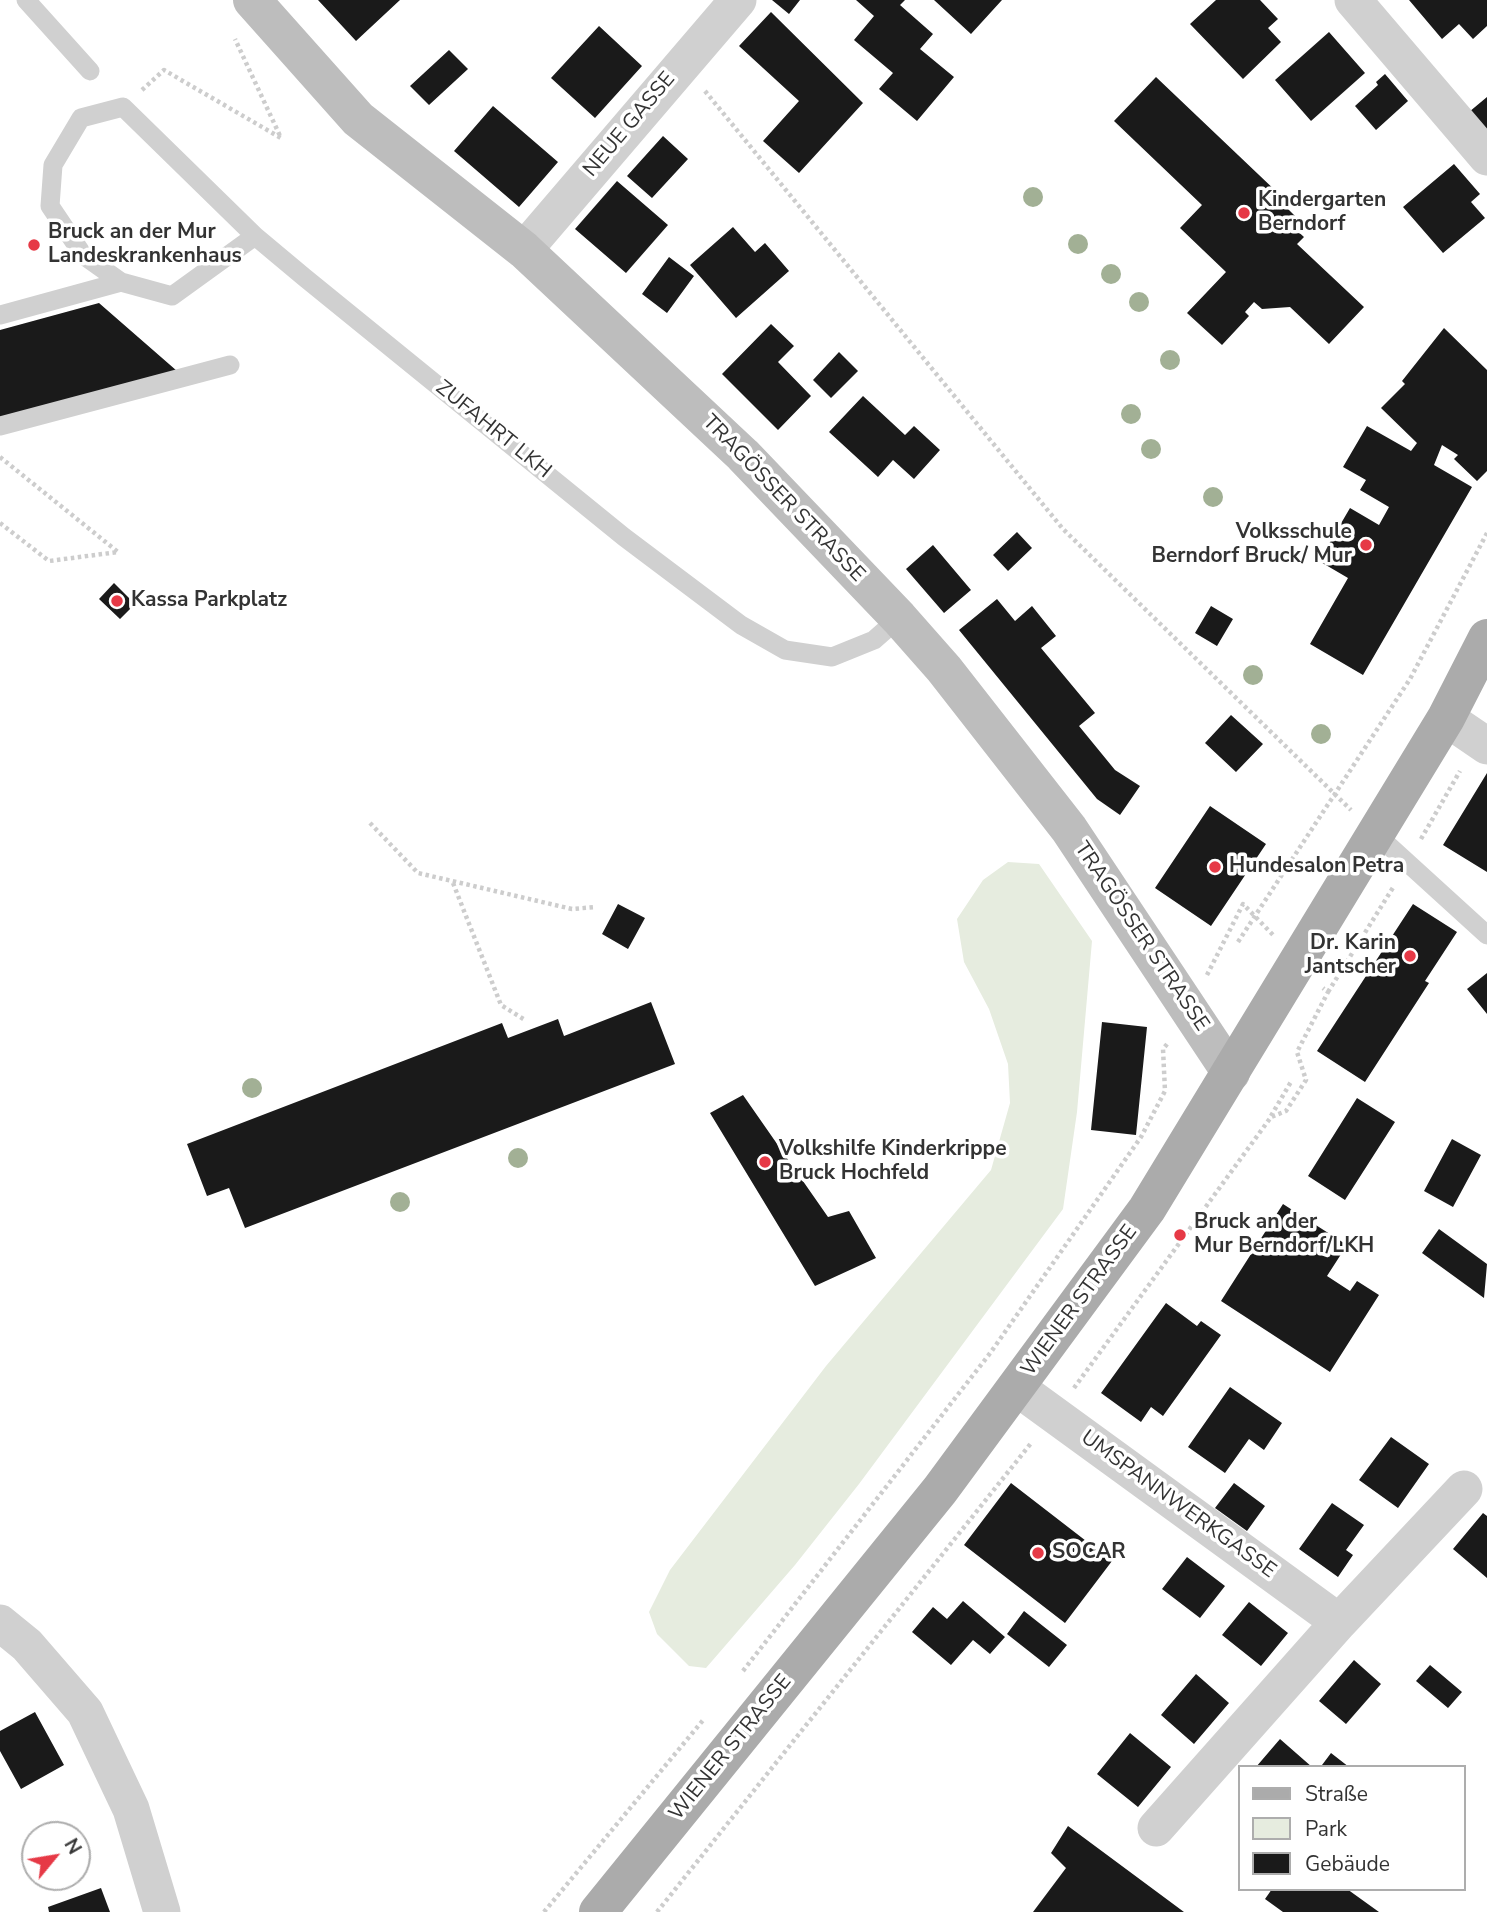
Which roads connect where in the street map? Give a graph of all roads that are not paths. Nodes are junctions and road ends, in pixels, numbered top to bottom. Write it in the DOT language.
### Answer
graph roads {
  1 [pos="26,0"];
  2 [pos="251,0"];
  3 [pos="737,0"];
  4 [pos="1353,0"];
  5 [pos="90,71"];
  6 [pos="1487,157"];
  7 [pos="255,236"];
  8 [pos="524,250"];
  9 [pos="121,282"];
  10 [pos="0,315"];
  11 [pos="230,365"];
  12 [pos="0,426"];
  13 [pos="899,618"];
  14 [pos="1487,638"];
  15 [pos="1446,718"];
  16 [pos="1487,746"];
  17 [pos="1376,834"];
  18 [pos="1487,935"];
  19 [pos="1231,1073"];
  20 [pos="1016,1387"];
  21 [pos="1464,1489"];
  22 [pos="1339,1622"];
  23 [pos="0,1623"];
  24 [pos="1156,1828"];
  25 [pos="162,1912"];
  26 [pos="598,1912"];
  1 -- 5 [label="lane"];
  2 -- 8 [label="main road, TRAGÖSSER STRASSE"];
  3 -- 8 [label="street, NEUE GASSE"];
  4 -- 6 [label="street"];
  7 -- 9 [label="lane"];
  7 -- 9 [label="lane, ZUFAHRT LKH"];
  7 -- 13 [label="lane, ZUFAHRT LKH"];
  8 -- 13 [label="main road, TRAGÖSSER STRASSE"];
  9 -- 10 [label="lane"];
  11 -- 12 [label="lane"];
  13 -- 19 [label="main road, TRAGÖSSER STRASSE"];
  14 -- 15 [label="main road, WIENER STRASSE"];
  15 -- 16 [label="street"];
  15 -- 17 [label="main road, WIENER STRASSE"];
  17 -- 18 [label="lane"];
  17 -- 19 [label="main road, WIENER STRASSE"];
  19 -- 20 [label="main road, WIENER STRASSE"];
  20 -- 22 [label="street, UMSPANNWERKGASSE"];
  20 -- 26 [label="main road, WIENER STRASSE"];
  21 -- 22 [label="street"];
  22 -- 24 [label="street"];
  23 -- 25 [label="street"];
}
